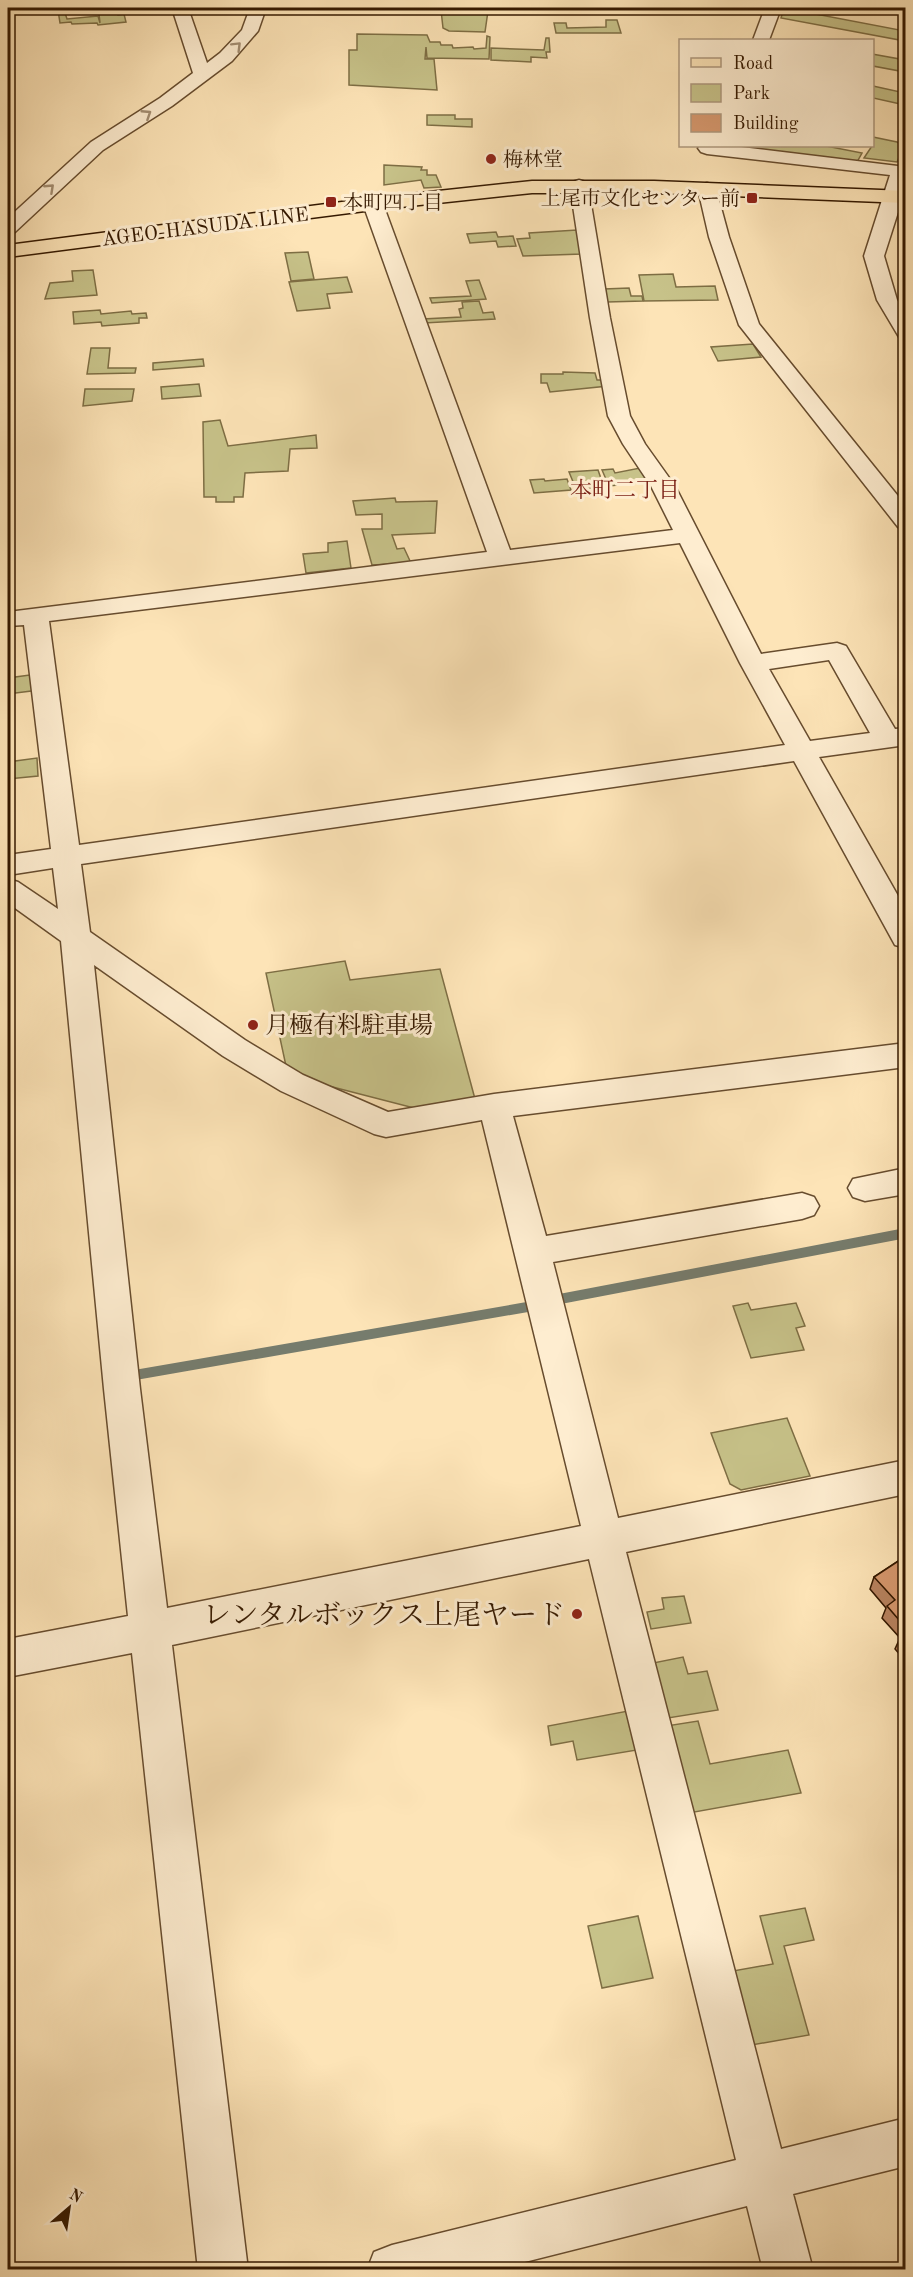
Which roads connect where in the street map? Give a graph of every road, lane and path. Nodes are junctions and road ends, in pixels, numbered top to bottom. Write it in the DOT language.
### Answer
graph roads {
  1 [pos="180,8"];
  2 [pos="258,8"];
  3 [pos="774,8"];
  4 [pos="761,39"];
  5 [pos="203,76"];
  6 [pos="715,148"];
  7 [pos="579,186"];
  8 [pos="707,189"];
  9 [pos="901,197"];
  10 [pos="373,204"];
  11 [pos="8,228"];
  12 [pos="8,251"];
  13 [pos="906,333"];
  14 [pos="906,522"];
  15 [pos="688,536"];
  16 [pos="501,557"];
  17 [pos="22,617"];
  18 [pos="753,663"];
  19 [pos="896,737"];
  20 [pos="802,750"];
  21 [pos="65,856"];
  22 [pos="8,865"];
  23 [pos="8,889"];
  24 [pos="76,938"];
  25 [pos="906,938"];
  26 [pos="906,1055"];
  27 [pos="494,1106"];
  28 [pos="906,1181"];
  29 [pos="865,1188"];
  30 [pos="802,1206"];
  31 [pos="532,1252"];
  32 [pos="906,1477"];
  33 [pos="606,1539"];
  34 [pos="151,1630"];
  35 [pos="8,1658"];
  36 [pos="906,2142"];
  37 [pos="765,2176"];
  38 [pos="223,2270"];
  39 [pos="392,2270"];
  40 [pos="789,2270"];
  1 -- 5 [label="street"];
  5 -- 2 [label="street, one-way"];
  3 -- 4 [label="street"];
  11 -- 5 [label="street, one-way"];
  6 -- 9 [label="street"];
  7 -- 8 [label="main road, AGEO-HASUDA LINE"];
  7 -- 10 [label="main road, AGEO-HASUDA LINE"];
  7 -- 15 [label="street"];
  8 -- 9 [label="main road, AGEO-HASUDA LINE"];
  8 -- 14 [label="street"];
  9 -- 13 [label="street"];
  10 -- 12 [label="main road, AGEO-HASUDA LINE"];
  10 -- 16 [label="street"];
  15 -- 16 [label="street"];
  15 -- 18 [label="street"];
  16 -- 17 [label="street"];
  17 -- 21 [label="street"];
  18 -- 19 [label="street"];
  18 -- 20 [label="street"];
  19 -- 20 [label="street"];
  20 -- 21 [label="street"];
  20 -- 25 [label="street"];
  21 -- 22 [label="street"];
  21 -- 24 [label="street"];
  23 -- 24 [label="street"];
  24 -- 27 [label="street"];
  24 -- 34 [label="street"];
  26 -- 27 [label="street"];
  27 -- 31 [label="street"];
  28 -- 29 [label="street"];
  30 -- 31 [label="street"];
  31 -- 33 [label="street"];
  32 -- 33 [label="street"];
  33 -- 34 [label="street"];
  33 -- 37 [label="street"];
  34 -- 35 [label="street"];
  34 -- 38 [label="street"];
  36 -- 37 [label="street"];
  37 -- 39 [label="street"];
  37 -- 40 [label="street"];
}
